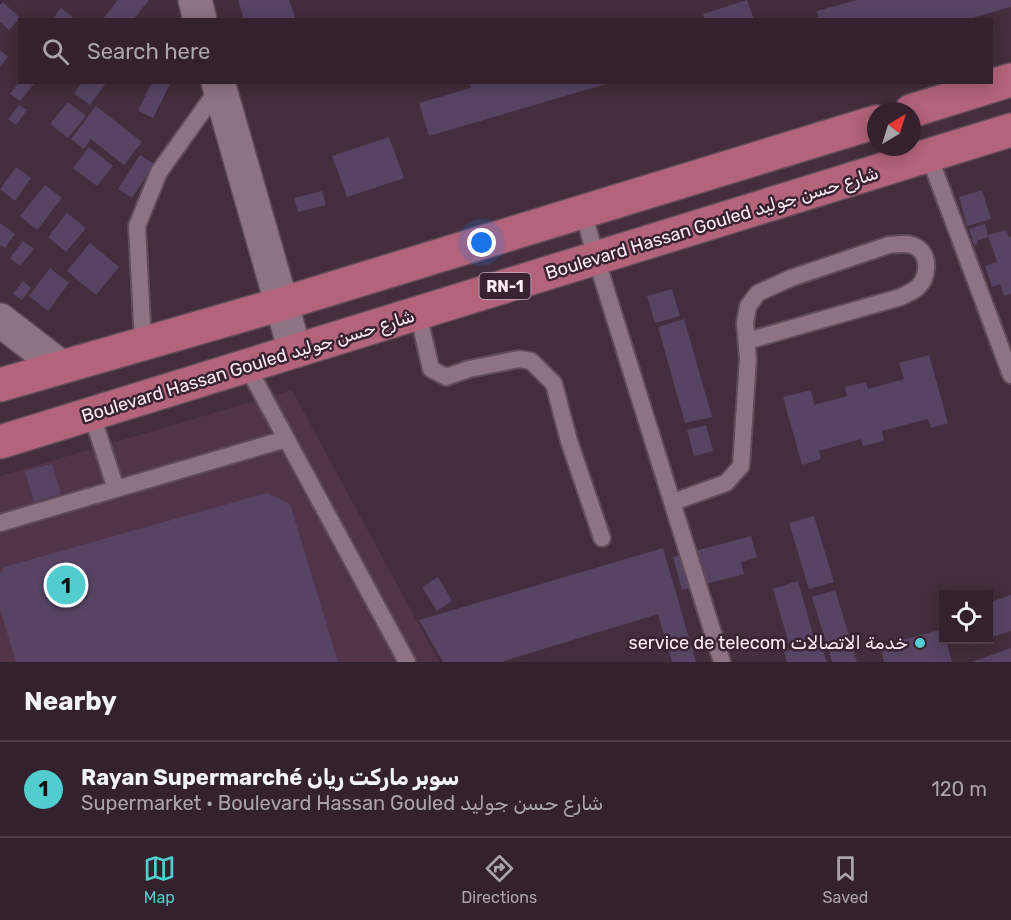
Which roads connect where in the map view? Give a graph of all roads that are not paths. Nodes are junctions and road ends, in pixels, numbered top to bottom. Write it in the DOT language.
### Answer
graph roads {
  1 [pos="195,0"];
  2 [pos="200,18"];
  3 [pos="1011,80"];
  4 [pos="219,85"];
  5 [pos="921,108"];
  6 [pos="867,125"];
  7 [pos="1011,130"];
  8 [pos="929,156"];
  9 [pos="583,211"];
  10 [pos="596,258"];
  11 [pos="281,304"];
  12 [pos="418,313"];
  13 [pos="0,320"];
  14 [pos="747,340"];
  15 [pos="143,343"];
  16 [pos="295,351"];
  17 [pos="247,366"];
  18 [pos="61,367"];
  19 [pos="1011,375"];
  20 [pos="0,385"];
  21 [pos="92,415"];
  22 [pos="286,439"];
  23 [pos="0,442"];
  24 [pos="116,489"];
  25 [pos="673,502"];
  26 [pos="0,523"];
  27 [pos="602,538"];
  28 [pos="407,662"];
  29 [pos="722,662"];
  1 -- 2 [label="street"];
  3 -- 5 [label="main road"];
  4 -- 11 [label="street"];
  4 -- 15 [label="lane"];
  6 -- 9 [label="main road"];
  7 -- 8 [label="main road, Boulevard Hassan Gouled شارع حسن جوليد / RN-1"];
  8 -- 10 [label="main road, Boulevard Hassan Gouled شارع حسن جوليد / RN-1"];
  8 -- 19 [label="lane"];
  9 -- 10 [label="lane"];
  9 -- 11 [label="main road"];
  10 -- 12 [label="main road, Boulevard Hassan Gouled شارع حسن جوليد / RN-1"];
  10 -- 25 [label="lane"];
  11 -- 15 [label="main road"];
  11 -- 16 [label="street"];
  12 -- 16 [label="main road, Boulevard Hassan Gouled شارع حسن جوليد / RN-1"];
  12 -- 27 [label="lane"];
  13 -- 18 [label="street"];
  14 -- 14 [label="lane"];
  14 -- 25 [label="lane"];
  15 -- 18 [label="main road"];
  16 -- 17 [label="main road, Boulevard Hassan Gouled شارع حسن جوليد / RN-1"];
  17 -- 21 [label="main road, Boulevard Hassan Gouled شارع حسن جوليد / RN-1"];
  17 -- 22 [label="lane"];
  18 -- 20 [label="main road"];
  21 -- 23 [label="main road, Boulevard Hassan Gouled شارع حسن جوليد / RN-1"];
  21 -- 24 [label="lane"];
  22 -- 24 [label="lane"];
  22 -- 28 [label="lane"];
  24 -- 26 [label="lane"];
  25 -- 29 [label="lane"];
}
